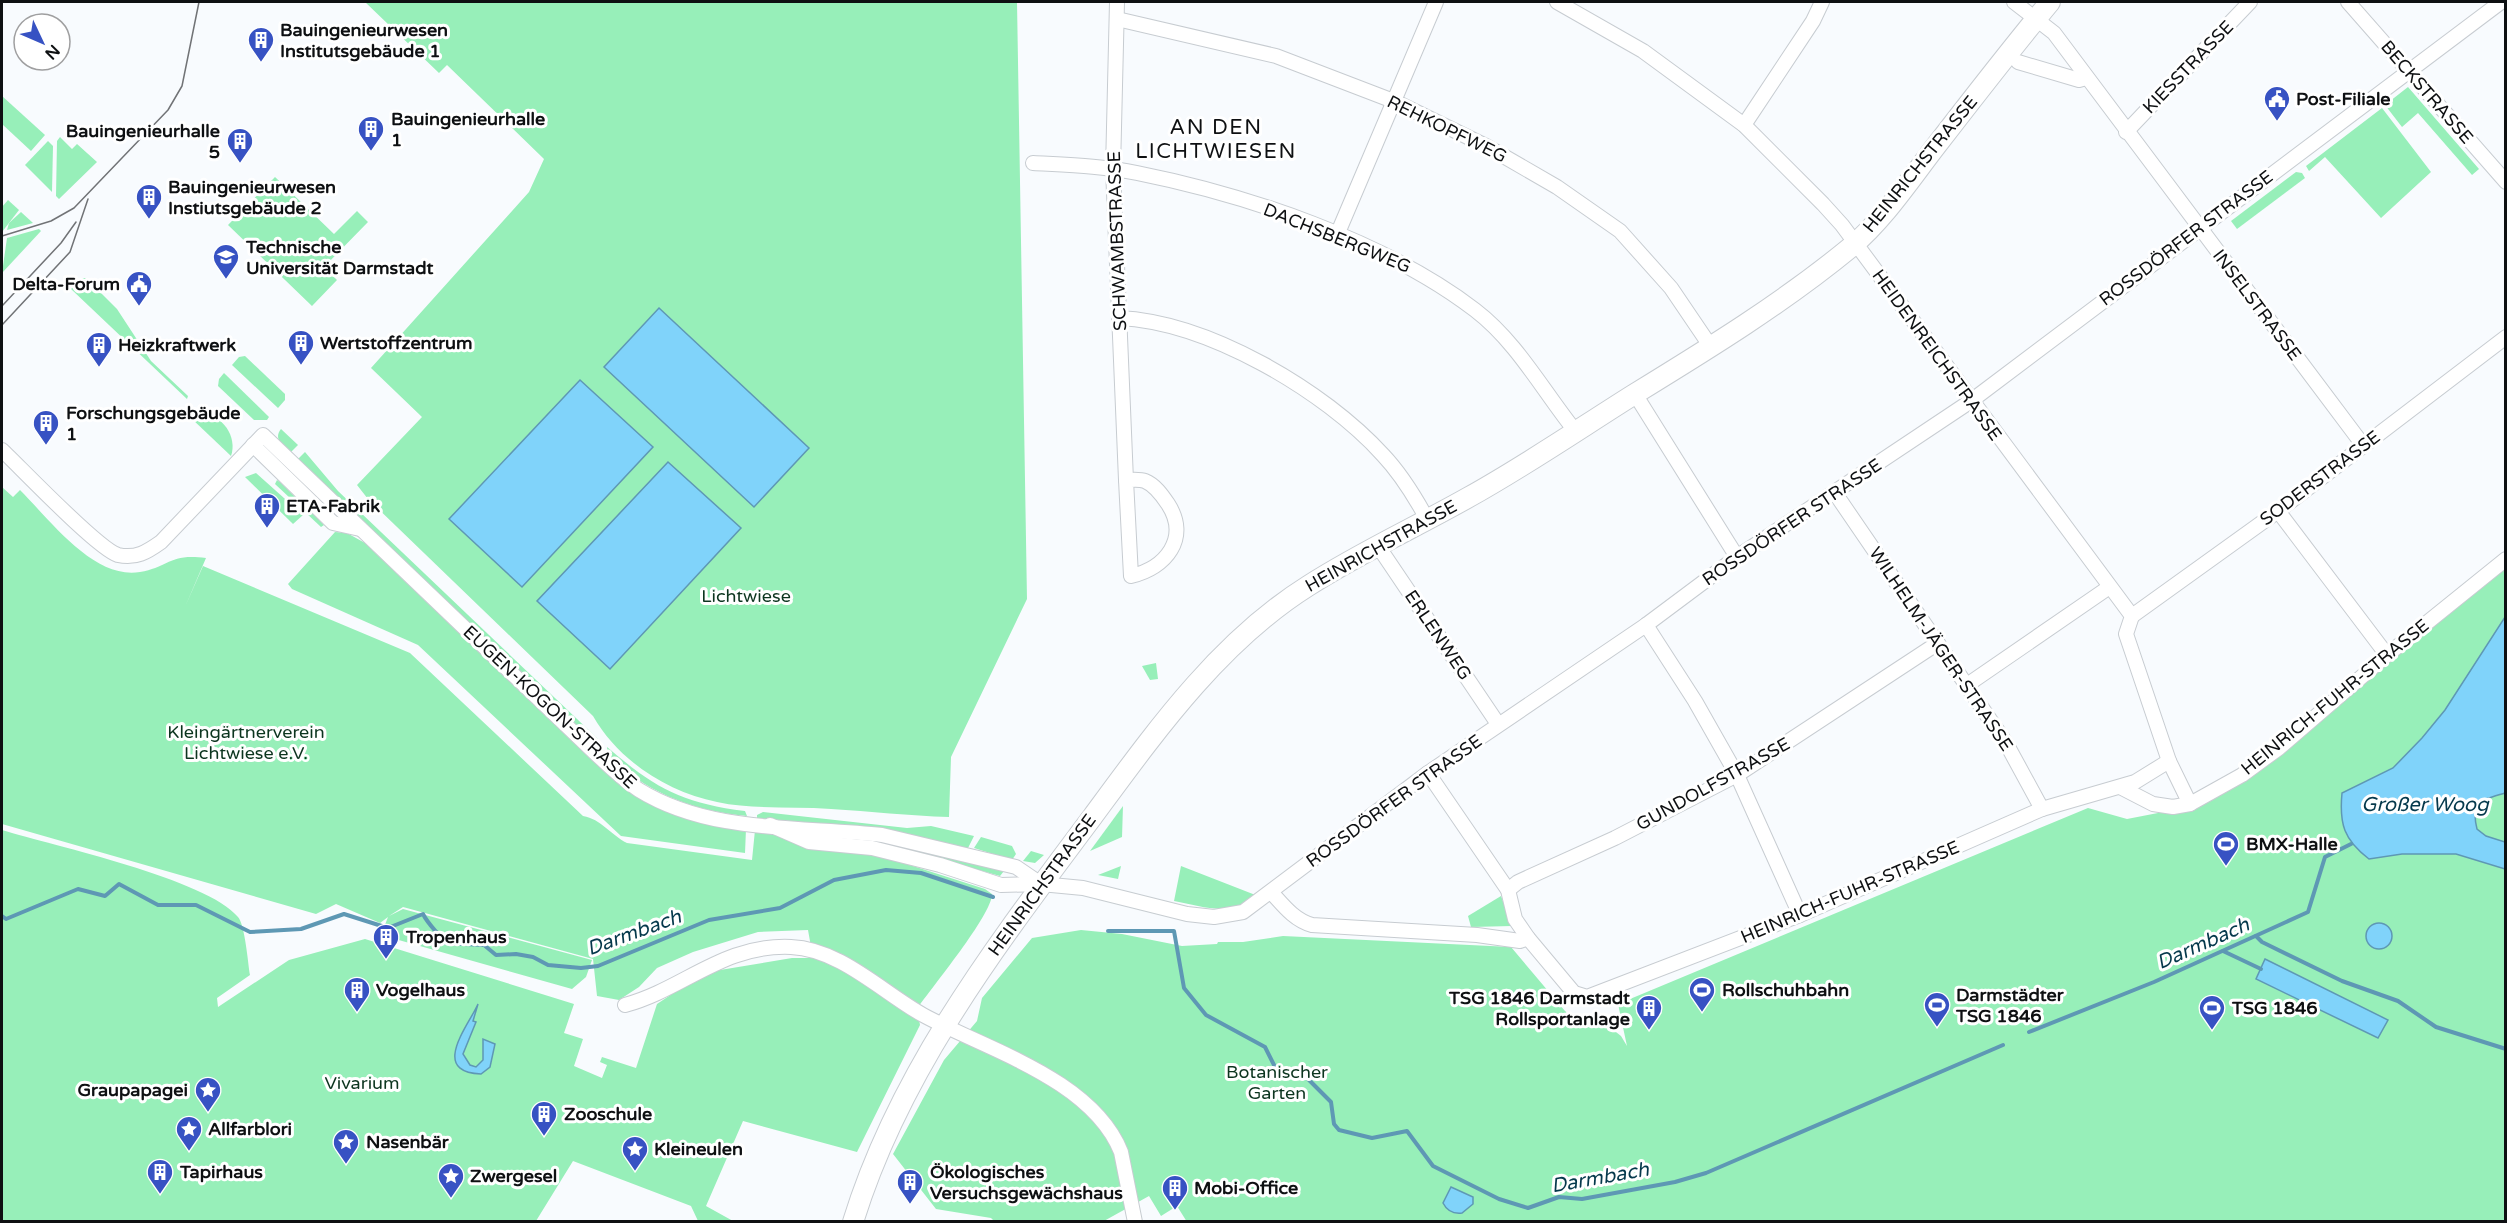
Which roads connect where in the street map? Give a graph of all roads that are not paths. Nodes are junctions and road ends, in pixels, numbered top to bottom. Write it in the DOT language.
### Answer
graph roads {
  1 [pos="1117,2"];
  2 [pos="1436,2"];
  3 [pos="1557,2"];
  4 [pos="1822,2"];
  5 [pos="2014,2"];
  6 [pos="2050,2"];
  7 [pos="2250,2"];
  8 [pos="2348,2"];
  9 [pos="2501,2"];
  10 [pos="1117,19"];
  11 [pos="2036,19"];
  12 [pos="2018,62"];
  13 [pos="2409,72"];
  14 [pos="2086,78"];
  15 [pos="1396,102"];
  16 [pos="1744,125"];
  17 [pos="2126,132"];
  18 [pos="1033,163"];
  19 [pos="1113,169"];
  20 [pos="2505,182"];
  21 [pos="2199,229"];
  22 [pos="1337,235"];
  23 [pos="1855,243"];
  24 [pos="1119,318"];
  25 [pos="2505,337"];
  26 [pos="1711,347"];
  27 [pos="1635,394"];
  28 [pos="1971,401"];
  29 [pos="1576,432"];
  30 [pos="253,445"];
  31 [pos="2363,445"];
  32 [pos="2,450"];
  33 [pos="1126,480"];
  34 [pos="1835,493"];
  35 [pos="2278,510"];
  36 [pos="1427,519"];
  37 [pos="362,530"];
  38 [pos="1378,546"];
  39 [pos="1737,557"];
  40 [pos="2505,559"];
  41 [pos="2108,588"];
  42 [pos="2132,616"];
  43 [pos="1646,625"];
  44 [pos="1938,643"];
  45 [pos="2387,655"];
  46 [pos="1967,685"];
  47 [pos="1498,724"];
  48 [pos="2169,761"];
  49 [pos="1428,773"];
  50 [pos="1737,775"];
  51 [pos="2120,787"];
  52 [pos="2190,804"];
  53 [pos="2042,809"];
  54 [pos="770,825"];
  55 [pos="1041,884"];
  56 [pos="1508,890"];
  57 [pos="1271,892"];
  58 [pos="1800,915"];
  59 [pos="1528,939"];
  60 [pos="626,1005"];
  61 [pos="944,1025"];
  62 [pos="853,1221"];
  63 [pos="1135,1221"];
  1 -- 10 [label="street, SCHWAMBSTRASSE"];
  2 -- 15 [label="street"];
  3 -- 16 [label="street, HEIDENREICHSTRASSE"];
  4 -- 16 [label="street"];
  5 -- 11 [label="street, INSELSTRASSE"];
  6 -- 11 [label="main road, HEINRICHSTRASSE"];
  7 -- 17 [label="street, KIESSTRASSE"];
  8 -- 13 [label="street, BECKSTRASSE"];
  9 -- 13 [label="street, ROSSDÖRFER STRASSE"];
  10 -- 15 [label="street, REHKOPFWEG"];
  10 -- 19 [label="street, SCHWAMBSTRASSE"];
  11 -- 14 [label="street, INSELSTRASSE"];
  11 -- 23 [label="main road, HEINRICHSTRASSE"];
  12 -- 14 [label="street"];
  13 -- 20 [label="street, BECKSTRASSE"];
  13 -- 21 [label="street, ROSSDÖRFER STRASSE"];
  14 -- 17 [label="street, INSELSTRASSE"];
  15 -- 22 [label="street"];
  15 -- 26 [label="street, REHKOPFWEG"];
  16 -- 23 [label="street, HEIDENREICHSTRASSE"];
  17 -- 21 [label="street, INSELSTRASSE"];
  18 -- 19 [label="street, DACHSBERGWEG"];
  19 -- 22 [label="street, DACHSBERGWEG"];
  19 -- 24 [label="street, SCHWAMBSTRASSE"];
  21 -- 28 [label="street, ROSSDÖRFER STRASSE"];
  21 -- 31 [label="street, INSELSTRASSE"];
  22 -- 29 [label="street, DACHSBERGWEG"];
  23 -- 26 [label="main road, HEINRICHSTRASSE"];
  23 -- 28 [label="street, HEIDENREICHSTRASSE"];
  24 -- 33 [label="street, SCHWAMBSTRASSE"];
  24 -- 36 [label="street"];
  25 -- 31 [label="street, SODERSTRASSE"];
  26 -- 27 [label="main road, HEINRICHSTRASSE"];
  27 -- 29 [label="main road, HEINRICHSTRASSE"];
  27 -- 39 [label="street"];
  28 -- 34 [label="street, ROSSDÖRFER STRASSE"];
  28 -- 41 [label="street, HEIDENREICHSTRASSE"];
  29 -- 36 [label="main road, HEINRICHSTRASSE"];
  30 -- 32 [label="street"];
  30 -- 37 [label="street, EUGEN-KOGON-STRASSE"];
  30 -- 37 [label="street, EUGEN-KOGON-STRASSE"];
  31 -- 35 [label="street, SODERSTRASSE"];
  33 -- 33 [label="street, SCHWAMBSTRASSE"];
  34 -- 39 [label="street, ROSSDÖRFER STRASSE"];
  34 -- 44 [label="street, WILHELM-JÄGER-STRASSE"];
  35 -- 42 [label="street, SODERSTRASSE"];
  35 -- 45 [label="street"];
  36 -- 38 [label="main road, HEINRICHSTRASSE"];
  37 -- 54 [label="street, EUGEN-KOGON-STRASSE"];
  38 -- 47 [label="street, ERLENWEG"];
  38 -- 55 [label="main road, HEINRICHSTRASSE"];
  39 -- 43 [label="street, ROSSDÖRFER STRASSE"];
  40 -- 45 [label="street, HEINRICH-FUHR-STRASSE"];
  41 -- 42 [label="street, HEIDENREICHSTRASSE"];
  41 -- 46 [label="street"];
  42 -- 48 [label="street"];
  43 -- 47 [label="street, ROSSDÖRFER STRASSE"];
  43 -- 50 [label="street"];
  44 -- 46 [label="street, WILHELM-JÄGER-STRASSE"];
  44 -- 50 [label="street, GUNDOLFSTRASSE"];
  45 -- 52 [label="street, HEINRICH-FUHR-STRASSE"];
  46 -- 53 [label="street, WILHELM-JÄGER-STRASSE"];
  47 -- 49 [label="street, ROSSDÖRFER STRASSE"];
  48 -- 51 [label="street, HEINRICH-FUHR-STRASSE"];
  48 -- 52 [label="street"];
  49 -- 56 [label="street"];
  49 -- 57 [label="street, ROSSDÖRFER STRASSE"];
  50 -- 56 [label="street, GUNDOLFSTRASSE"];
  50 -- 58 [label="street"];
  51 -- 52 [label="street, HEINRICH-FUHR-STRASSE"];
  51 -- 53 [label="street, HEINRICH-FUHR-STRASSE"];
  53 -- 58 [label="street, HEINRICH-FUHR-STRASSE"];
  54 -- 55 [label="street, EUGEN-KOGON-STRASSE"];
  54 -- 55 [label="street, EUGEN-KOGON-STRASSE"];
  55 -- 57 [label="street, ROSSDÖRFER STRASSE"];
  55 -- 61 [label="main road, HEINRICHSTRASSE"];
  56 -- 59 [label="street"];
  57 -- 59 [label="street"];
  58 -- 59 [label="street, HEINRICH-FUHR-STRASSE"];
  60 -- 61 [label="street"];
  61 -- 62 [label="main road, HEINRICHSTRASSE"];
  61 -- 63 [label="street"];
}
